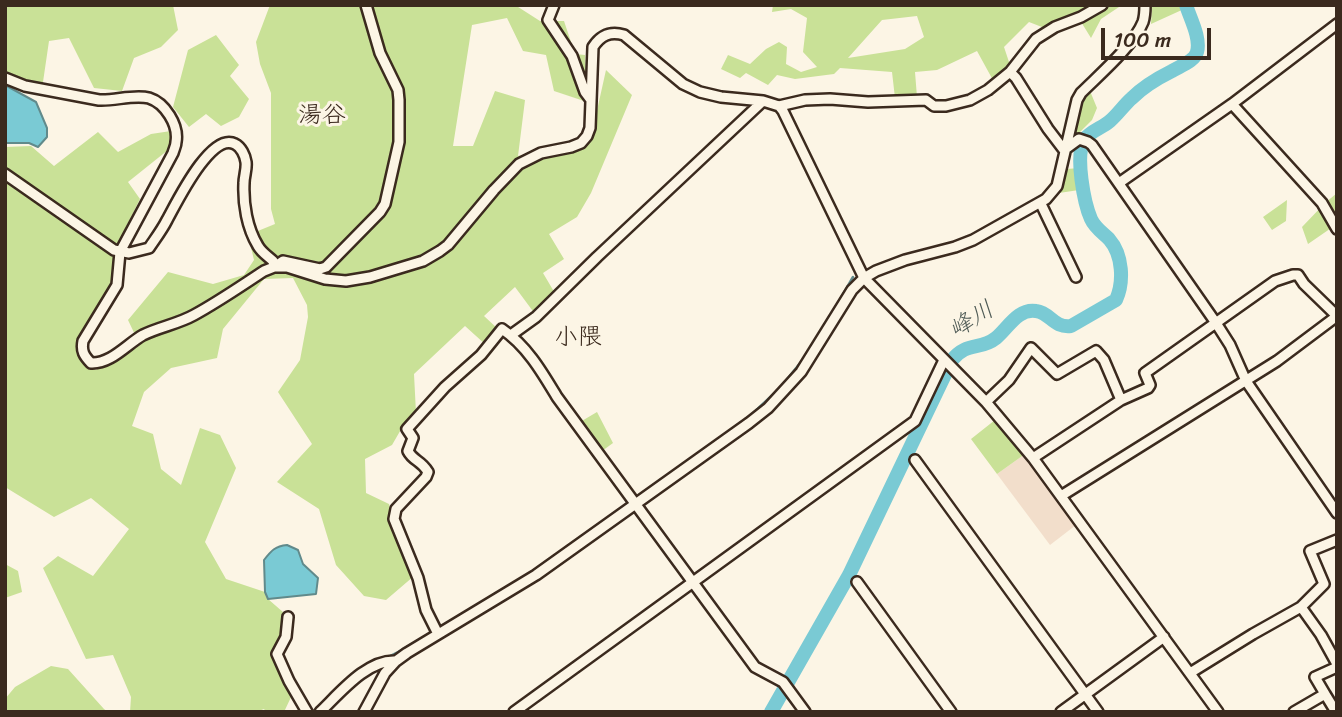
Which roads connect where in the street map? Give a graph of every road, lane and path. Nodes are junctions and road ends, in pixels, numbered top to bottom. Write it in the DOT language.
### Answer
graph roads {
  1 [pos="366,5"];
  2 [pos="554,5"];
  3 [pos="1102,5"];
  4 [pos="1146,5"];
  5 [pos="1337,24"];
  6 [pos="1010,72"];
  7 [pos="5,78"];
  8 [pos="591,100"];
  9 [pos="764,101"];
  10 [pos="1232,104"];
  11 [pos="779,106"];
  12 [pos="1064,150"];
  13 [pos="5,174"];
  14 [pos="1119,183"];
  15 [pos="1041,204"];
  16 [pos="1337,229"];
  17 [pos="120,252"];
  18 [pos="274,267"];
  19 [pos="864,278"];
  20 [pos="1076,278"];
  21 [pos="1216,323"];
  22 [pos="511,335"];
  23 [pos="944,360"];
  24 [pos="1246,381"];
  25 [pos="1121,400"];
  26 [pos="986,402"];
  27 [pos="1032,458"];
  28 [pos="915,460"];
  29 [pos="1061,496"];
  30 [pos="636,504"];
  31 [pos="1337,513"];
  32 [pos="1337,540"];
  33 [pos="857,582"];
  34 [pos="693,583"];
  35 [pos="1301,607"];
  36 [pos="288,617"];
  37 [pos="438,634"];
  38 [pos="1164,637"];
  39 [pos="396,662"];
  40 [pos="1337,665"];
  41 [pos="1190,673"];
  42 [pos="1086,694"];
  43 [pos="1325,694"];
  44 [pos="307,712"];
  45 [pos="320,712"];
  46 [pos="364,712"];
  47 [pos="514,712"];
  48 [pos="805,712"];
  49 [pos="951,712"];
  50 [pos="1061,712"];
  51 [pos="1098,712"];
  52 [pos="1218,712"];
  53 [pos="1294,712"];
  54 [pos="1336,712"];
  1 -- 18 [label="street"];
  2 -- 8 [label="street"];
  3 -- 6 [label="street"];
  4 -- 12 [label="street"];
  5 -- 10 [label="street"];
  6 -- 11 [label="street"];
  6 -- 12 [label="street"];
  7 -- 17 [label="street"];
  8 -- 9 [label="street"];
  8 -- 18 [label="street"];
  9 -- 11 [label="street"];
  9 -- 22 [label="street"];
  10 -- 14 [label="street"];
  10 -- 16 [label="street"];
  11 -- 19 [label="street"];
  12 -- 14 [label="street"];
  12 -- 15 [label="street"];
  13 -- 17 [label="street"];
  14 -- 21 [label="street"];
  15 -- 19 [label="street"];
  15 -- 20 [label="street"];
  17 -- 18 [label="street"];
  17 -- 18 [label="street"];
  19 -- 23 [label="street"];
  19 -- 30 [label="street"];
  21 -- 24 [label="street"];
  21 -- 24 [label="street"];
  21 -- 25 [label="street"];
  22 -- 30 [label="street"];
  22 -- 37 [label="street"];
  23 -- 26 [label="street"];
  23 -- 34 [label="street"];
  24 -- 29 [label="street"];
  24 -- 31 [label="street"];
  25 -- 26 [label="street"];
  25 -- 27 [label="street"];
  26 -- 27 [label="street"];
  27 -- 29 [label="street"];
  28 -- 42 [label="street"];
  29 -- 38 [label="street"];
  30 -- 34 [label="street"];
  30 -- 37 [label="street"];
  32 -- 35 [label="street"];
  33 -- 49 [label="street"];
  34 -- 47 [label="street"];
  34 -- 48 [label="street"];
  35 -- 40 [label="street"];
  35 -- 41 [label="street"];
  36 -- 44 [label="street"];
  37 -- 39 [label="street"];
  38 -- 41 [label="street"];
  38 -- 42 [label="street"];
  39 -- 45 [label="street"];
  39 -- 46 [label="street"];
  40 -- 43 [label="street"];
  41 -- 52 [label="street"];
  42 -- 50 [label="street"];
  42 -- 51 [label="street"];
  43 -- 53 [label="street"];
  43 -- 54 [label="street"];
}
